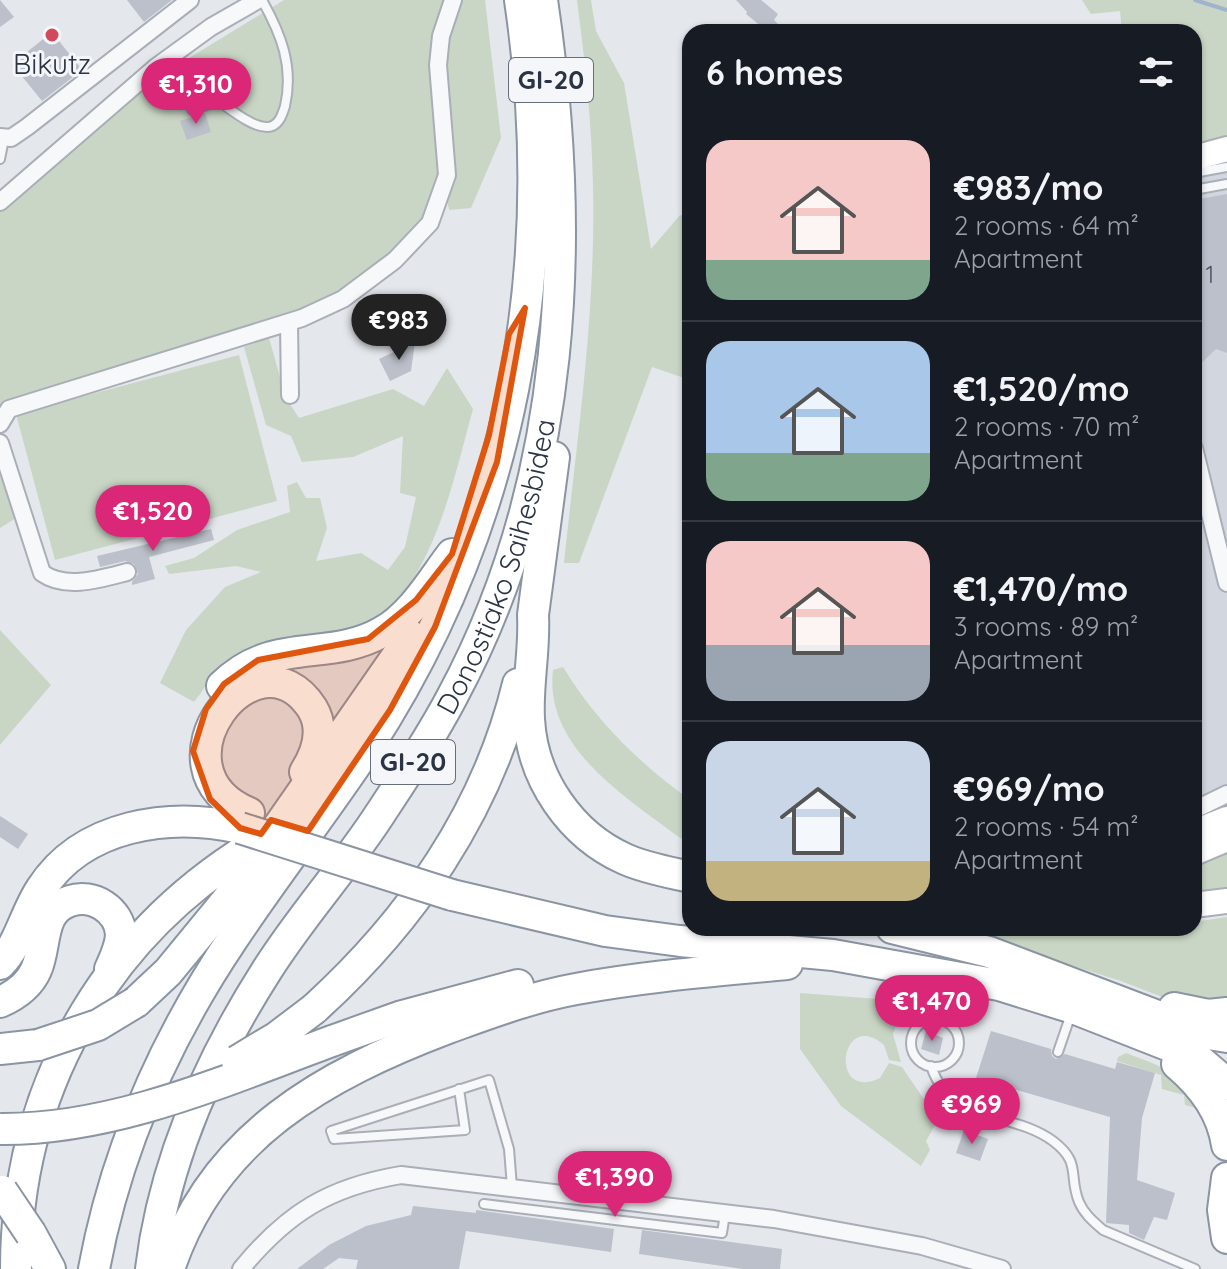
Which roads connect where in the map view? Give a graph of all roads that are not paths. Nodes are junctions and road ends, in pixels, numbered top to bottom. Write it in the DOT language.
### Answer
graph roads {
  1 [pos="190,0"];
  2 [pos="260,0"];
  3 [pos="453,0"];
  4 [pos="520,0"];
  5 [pos="542,0"];
  6 [pos="192,110"];
  7 [pos="2,138"];
  8 [pos="1227,149"];
  9 [pos="1202,156"];
  10 [pos="0,159"];
  11 [pos="1227,167"];
  12 [pos="1202,172"];
  13 [pos="1227,184"];
  14 [pos="1202,189"];
  15 [pos="0,202"];
  16 [pos="525,308"];
  17 [pos="289,323"];
  18 [pos="553,380"];
  19 [pos="290,395"];
  20 [pos="0,424"];
  21 [pos="0,443"];
  22 [pos="1202,481"];
  23 [pos="452,554"];
  24 [pos="127,572"];
  25 [pos="1227,583"];
  26 [pos="533,615"];
  27 [pos="1227,794"];
  28 [pos="1202,806"];
  29 [pos="1227,819"];
  30 [pos="247,829"];
  31 [pos="1202,829"];
  32 [pos="1227,839"];
  33 [pos="1202,850"];
  34 [pos="682,875"];
  35 [pos="456,886"];
  36 [pos="1227,901"];
  37 [pos="1202,904"];
  38 [pos="682,923"];
  39 [pos="200,930"];
  40 [pos="815,936"];
  41 [pos="924,936"];
  42 [pos="989,952"];
  43 [pos="814,962"];
  44 [pos="0,964"];
  45 [pos="882,964"];
  46 [pos="104,981"];
  47 [pos="1070,990"];
  48 [pos="0,1002"];
  49 [pos="1227,1013"];
  50 [pos="1144,1036"];
  51 [pos="1227,1037"];
  52 [pos="0,1049"];
  53 [pos="1058,1052"];
  54 [pos="931,1066"];
  55 [pos="1227,1084"];
  56 [pos="459,1089"];
  57 [pos="161,1101"];
  58 [pos="0,1129"];
  59 [pos="1227,1145"];
  60 [pos="1227,1178"];
  61 [pos="512,1187"];
  62 [pos="1,1189"];
  63 [pos="484,1204"];
  64 [pos="725,1213"];
  65 [pos="1227,1238"];
  66 [pos="16,1269"];
  67 [pos="50,1269"];
  68 [pos="94,1269"];
  69 [pos="151,1269"];
  70 [pos="169,1269"];
  71 [pos="241,1269"];
  72 [pos="1002,1269"];
  73 [pos="1195,1269"];
  1 -- 7 [label="street"];
  2 -- 6 [label="lane"];
  2 -- 15 [label="street"];
  3 -- 17 [label="street"];
  4 -- 16 [label="highway, Donostiako Saihesbidea / GI-20"];
  5 -- 18 [label="highway, Donostiako Saihesbidea / GI-20"];
  7 -- 10 [label="lane"];
  8 -- 9 [label="street"];
  11 -- 12 [label="lane"];
  13 -- 14 [label="lane"];
  16 -- 23 [label="highway"];
  16 -- 68 [label="highway, Donostiako Saihesbidea / GI-20"];
  17 -- 19 [label="street"];
  17 -- 20 [label="street"];
  18 -- 26 [label="highway"];
  18 -- 69 [label="highway, Donostiako Saihesbidea / GI-20"];
  21 -- 24 [label="street"];
  22 -- 25 [label="street"];
  23 -- 30 [label="highway"];
  23 -- 39 [label="highway"];
  26 -- 34 [label="highway"];
  26 -- 57 [label="highway, bridge"];
  27 -- 28 [label="street"];
  29 -- 31 [label="street"];
  30 -- 30 [label="highway"];
  30 -- 35 [label="highway"];
  30 -- 39 [label="highway"];
  30 -- 44 [label="highway"];
  30 -- 46 [label="highway"];
  32 -- 33 [label="street"];
  35 -- 38 [label="highway"];
  35 -- 45 [label="highway"];
  36 -- 37 [label="street"];
  39 -- 52 [label="highway, bridge"];
  40 -- 47 [label="highway"];
  41 -- 42 [label="highway"];
  42 -- 47 [label="highway"];
  42 -- 49 [label="highway"];
  43 -- 45 [label="highway"];
  43 -- 57 [label="highway, bridge"];
  43 -- 70 [label="highway"];
  45 -- 47 [label="highway"];
  46 -- 48 [label="highway"];
  46 -- 66 [label="highway"];
  47 -- 50 [label="highway"];
  47 -- 51 [label="highway"];
  47 -- 53 [label="lane"];
  50 -- 55 [label="highway"];
  50 -- 59 [label="highway"];
  54 -- 54 [label="lane"];
  54 -- 73 [label="lane"];
  56 -- 56 [label="lane"];
  56 -- 61 [label="lane"];
  57 -- 58 [label="highway, bridge"];
  60 -- 65 [label="highway"];
  61 -- 64 [label="street"];
  61 -- 71 [label="street"];
  62 -- 67 [label="highway, bridge"];
  63 -- 64 [label="lane"];
  64 -- 72 [label="street"];
}
